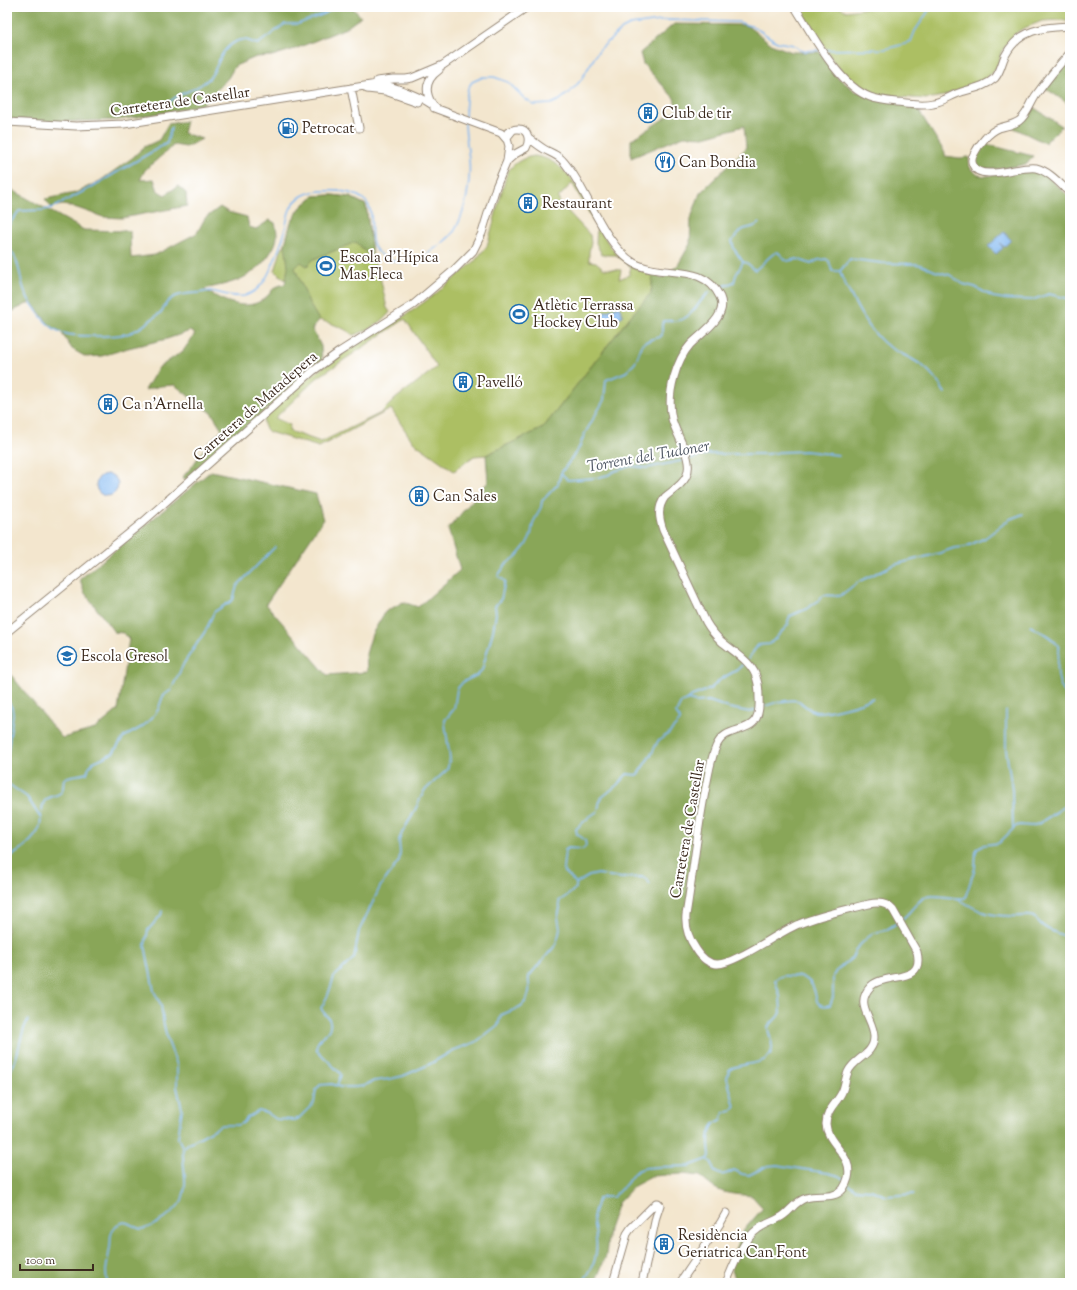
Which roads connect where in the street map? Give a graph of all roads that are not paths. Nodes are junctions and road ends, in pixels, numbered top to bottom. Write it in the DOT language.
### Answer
graph roads {
  1 [pos="527,7"];
  2 [pos="795,7"];
  3 [pos="1070,26"];
  4 [pos="1070,53"];
  5 [pos="443,65"];
  6 [pos="406,79"];
  7 [pos="366,85"];
  8 [pos="353,88"];
  9 [pos="397,88"];
  10 [pos="418,102"];
  11 [pos="435,106"];
  12 [pos="7,122"];
  13 [pos="360,128"];
  14 [pos="512,131"];
  15 [pos="498,132"];
  16 [pos="529,138"];
  17 [pos="508,143"];
  18 [pos="543,148"];
  19 [pos="523,150"];
  20 [pos="507,161"];
  21 [pos="1070,193"];
  22 [pos="7,632"];
  23 [pos="726,1213"];
  24 [pos="613,1283"];
  25 [pos="642,1283"];
  26 [pos="680,1283"];
  27 [pos="726,1283"];
  1 -- 5 [label="street"];
  2 -- 3 [label="street"];
  4 -- 21 [label="street"];
  5 -- 6 [label="street"];
  5 -- 11 [label="street"];
  6 -- 7 [label="street"];
  6 -- 9 [label="street"];
  7 -- 8 [label="street, Carretera de Castellar"];
  7 -- 9 [label="street, Carretera de Castellar"];
  8 -- 10 [label="street, Carretera de Castellar"];
  8 -- 12 [label="street, Carretera de Castellar"];
  8 -- 13 [label="street"];
  9 -- 10 [label="street"];
  9 -- 11 [label="street, Carretera de Castellar"];
  10 -- 11 [label="street, Carretera de Castellar"];
  11 -- 15 [label="street"];
  14 -- 15 [label="street"];
  14 -- 16 [label="street"];
  14 -- 17 [label="street"];
  15 -- 17 [label="street"];
  16 -- 18 [label="street, Carretera de Castellar"];
  16 -- 19 [label="street"];
  17 -- 19 [label="street"];
  17 -- 20 [label="street"];
  18 -- 19 [label="street"];
  18 -- 27 [label="street, Carretera de Castellar"];
  19 -- 20 [label="street"];
  20 -- 22 [label="street, Carretera de Matadepera"];
  23 -- 26 [label="street"];
  24 -- 25 [label="street"];
}
